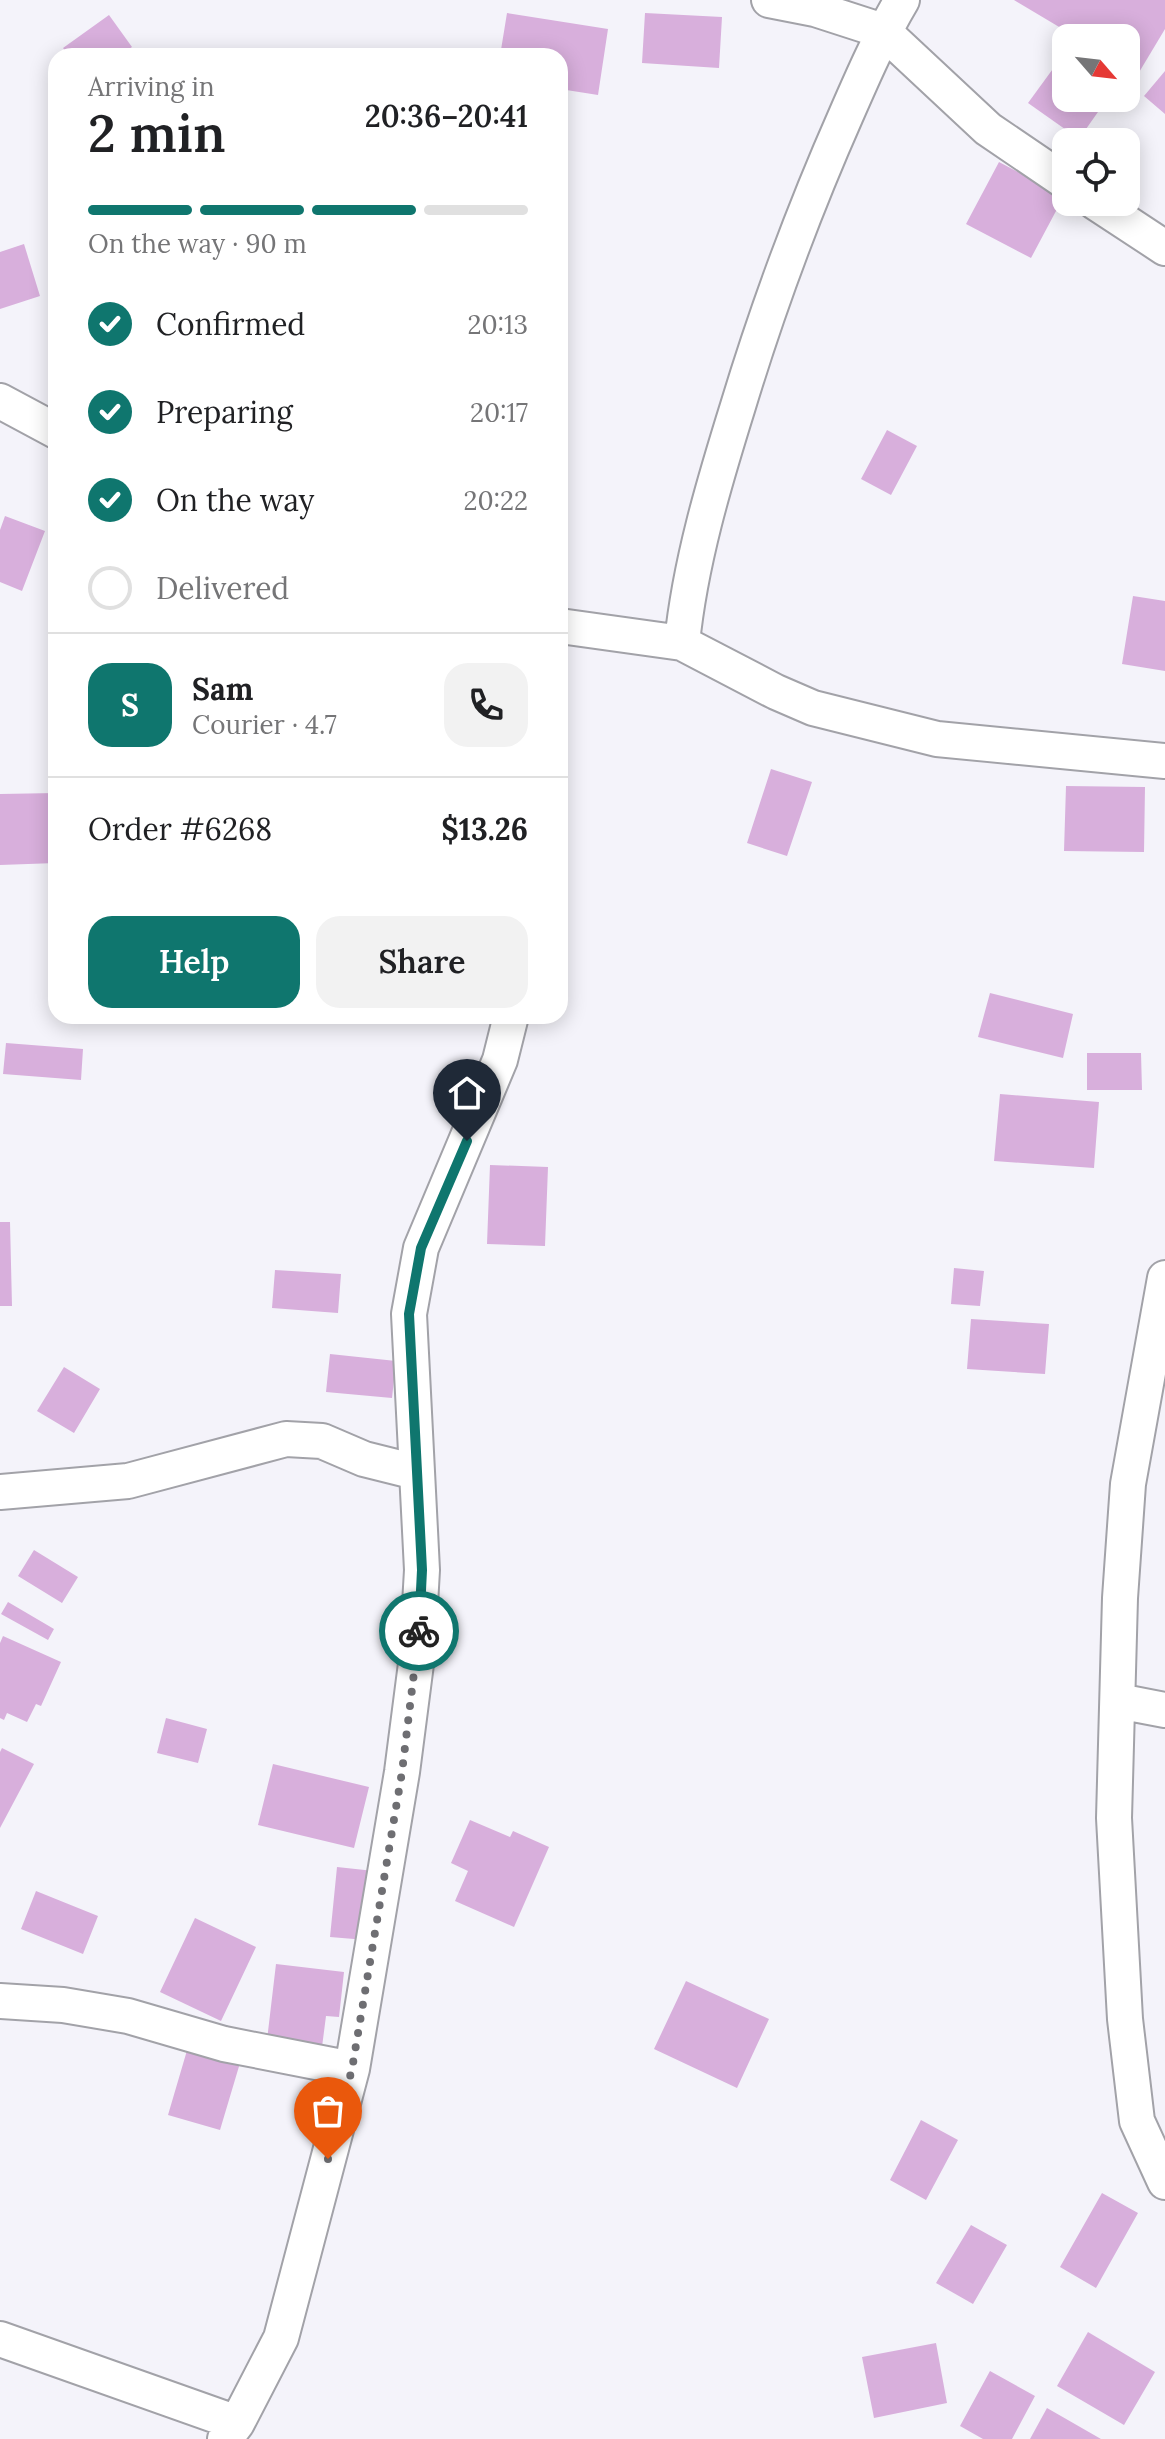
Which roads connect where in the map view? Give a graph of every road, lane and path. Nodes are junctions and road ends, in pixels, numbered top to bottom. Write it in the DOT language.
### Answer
graph roads {
  1 [pos="769,0"];
  2 [pos="902,0"];
  3 [pos="883,31"];
  4 [pos="1052,172"];
  5 [pos="1116,216"];
  6 [pos="1165,248"];
  7 [pos="0,401"];
  8 [pos="48,427"];
  9 [pos="568,627"];
  10 [pos="682,643"];
  11 [pos="1165,761"];
  12 [pos="509,1024"];
  13 [pos="1165,1283"];
  14 [pos="416,1472"];
  15 [pos="0,1492"];
  16 [pos="1118,1701"];
  17 [pos="1165,1710"];
  18 [pos="0,2001"];
  19 [pos="352,2069"];
  20 [pos="1165,2182"];
  21 [pos="0,2339"];
  22 [pos="231,2431"];
  1 -- 3 [label="street"];
  2 -- 3 [label="street"];
  3 -- 4 [label="street"];
  3 -- 10 [label="street"];
  5 -- 6 [label="street"];
  7 -- 8 [label="street"];
  9 -- 10 [label="street"];
  10 -- 11 [label="street"];
  12 -- 14 [label="street"];
  13 -- 16 [label="street"];
  14 -- 15 [label="street"];
  14 -- 19 [label="street"];
  16 -- 17 [label="street"];
  16 -- 20 [label="street"];
  18 -- 19 [label="street"];
  19 -- 22 [label="street"];
  21 -- 22 [label="street"];
}
